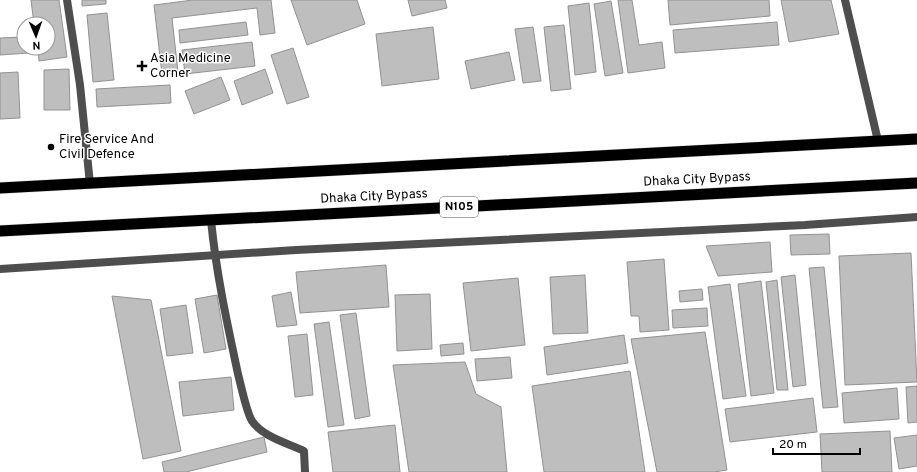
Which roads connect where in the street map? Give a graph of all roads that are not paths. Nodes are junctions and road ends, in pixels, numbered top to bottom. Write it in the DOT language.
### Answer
graph roads {
  1 [pos="67,0"];
  2 [pos="845,0"];
  3 [pos="917,139"];
  4 [pos="878,141"];
  5 [pos="917,182"];
  6 [pos="90,184"];
  7 [pos="0,188"];
  8 [pos="917,217"];
  9 [pos="211,220"];
  10 [pos="0,231"];
  11 [pos="215,255"];
  12 [pos="0,269"];
  13 [pos="305,472"];
  1 -- 6 [label="street"];
  2 -- 4 [label="street"];
  3 -- 4 [label="highway"];
  4 -- 6 [label="highway"];
  5 -- 9 [label="highway, Dhaka City Bypass / N105"];
  6 -- 7 [label="highway"];
  8 -- 11 [label="street"];
  9 -- 10 [label="highway, Dhaka City Bypass / N105"];
  9 -- 11 [label="street"];
  11 -- 12 [label="street"];
  11 -- 13 [label="street"];
}
